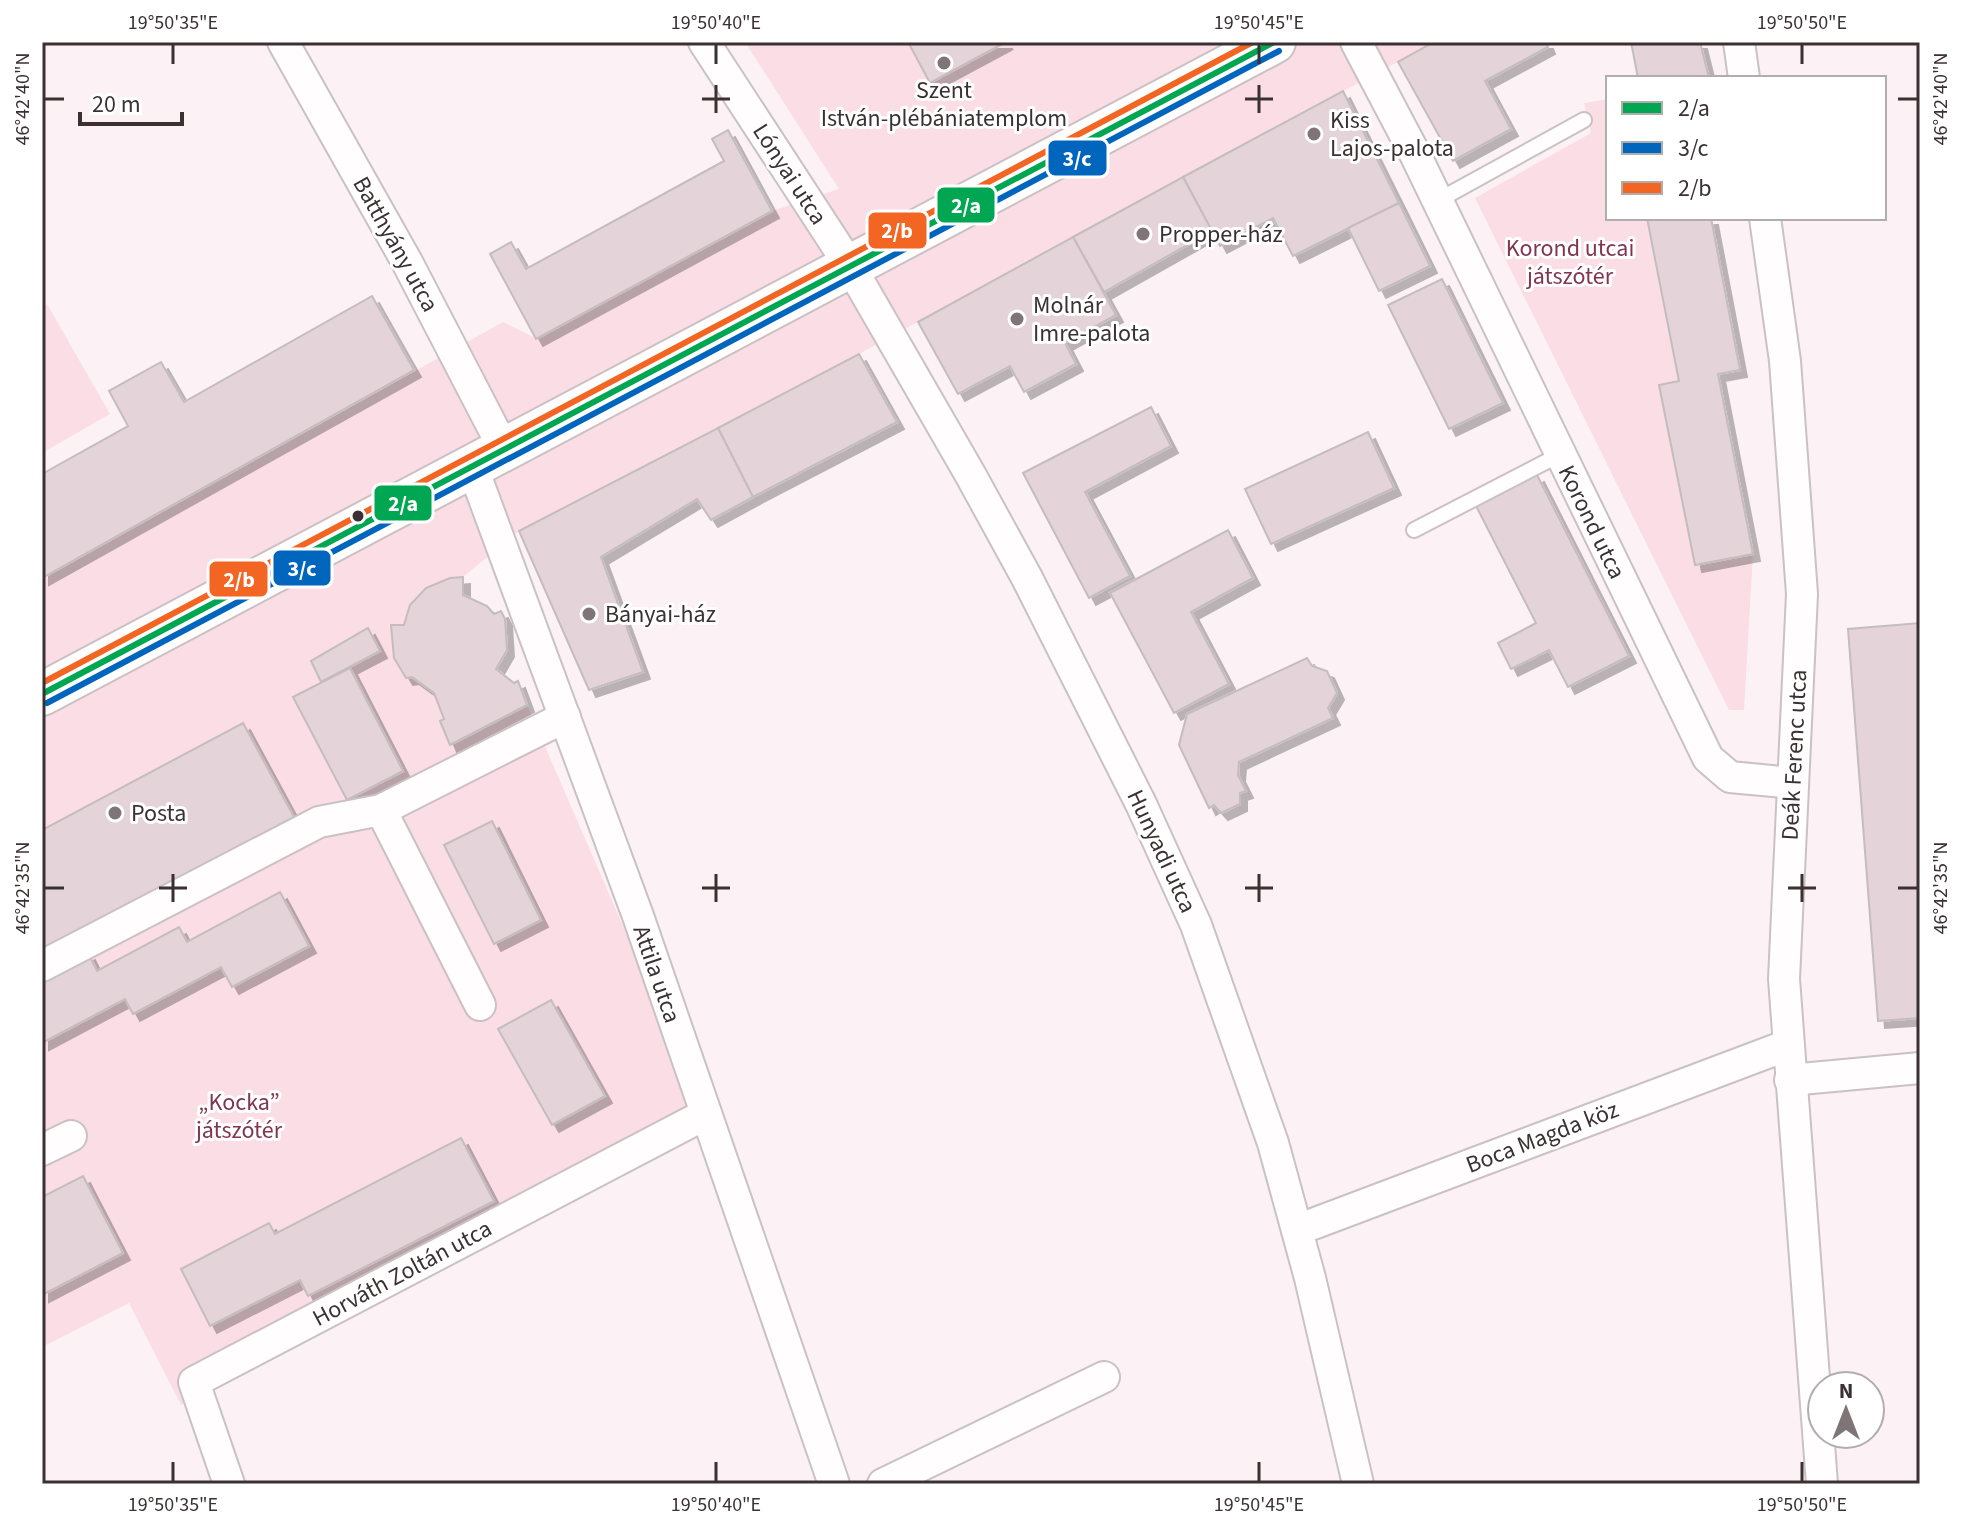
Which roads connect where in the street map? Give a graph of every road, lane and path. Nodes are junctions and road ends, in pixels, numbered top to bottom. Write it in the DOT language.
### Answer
graph roads {
  1 [pos="283,42"];
  2 [pos="704,42"];
  3 [pos="1274,42"];
  4 [pos="1356,42"];
  5 [pos="1739,42"];
  6 [pos="1744,76"];
  7 [pos="1584,120"];
  8 [pos="1437,201"];
  9 [pos="1765,220"];
  10 [pos="850,266"];
  11 [pos="1559,455"];
  12 [pos="488,458"];
  13 [pos="1414,530"];
  14 [pos="42,694"];
  15 [pos="565,717"];
  16 [pos="1793,783"];
  17 [pos="381,810"];
  18 [pos="42,966"];
  19 [pos="480,1005"];
  20 [pos="1788,1045"];
  21 [pos="1920,1068"];
  22 [pos="1790,1080"];
  23 [pos="706,1114"];
  24 [pos="71,1136"];
  25 [pos="42,1150"];
  26 [pos="1297,1230"];
  27 [pos="1104,1377"];
  28 [pos="229,1484"];
  29 [pos="834,1484"];
  30 [pos="883,1484"];
  31 [pos="1358,1484"];
  32 [pos="1822,1484"];
  1 -- 12 [label="street, Batthyány utca"];
  2 -- 10 [label="street, Lónyai utca"];
  3 -- 10 [label="street"];
  4 -- 8 [label="street, Korond utca"];
  5 -- 6 [label="street"];
  7 -- 8 [label="lane"];
  8 -- 11 [label="street, Korond utca"];
  9 -- 16 [label="street, Deák Ferenc utca"];
  10 -- 12 [label="street"];
  10 -- 26 [label="street, Hunyadi utca"];
  11 -- 13 [label="lane"];
  11 -- 16 [label="street, Korond utca"];
  12 -- 14 [label="street"];
  12 -- 15 [label="street, Attila utca"];
  15 -- 17 [label="street"];
  15 -- 23 [label="street, Attila utca"];
  16 -- 20 [label="street, Deák Ferenc utca"];
  17 -- 18 [label="street"];
  17 -- 19 [label="street"];
  20 -- 22 [label="street, Deák Ferenc utca"];
  20 -- 26 [label="street, Boca Magda köz"];
  21 -- 22 [label="street"];
  22 -- 32 [label="street, Deák Ferenc utca"];
  23 -- 28 [label="street, Horváth Zoltán utca"];
  23 -- 29 [label="street, Attila utca"];
  24 -- 25 [label="street"];
  26 -- 31 [label="street, Hunyadi utca"];
  27 -- 30 [label="street"];
}
